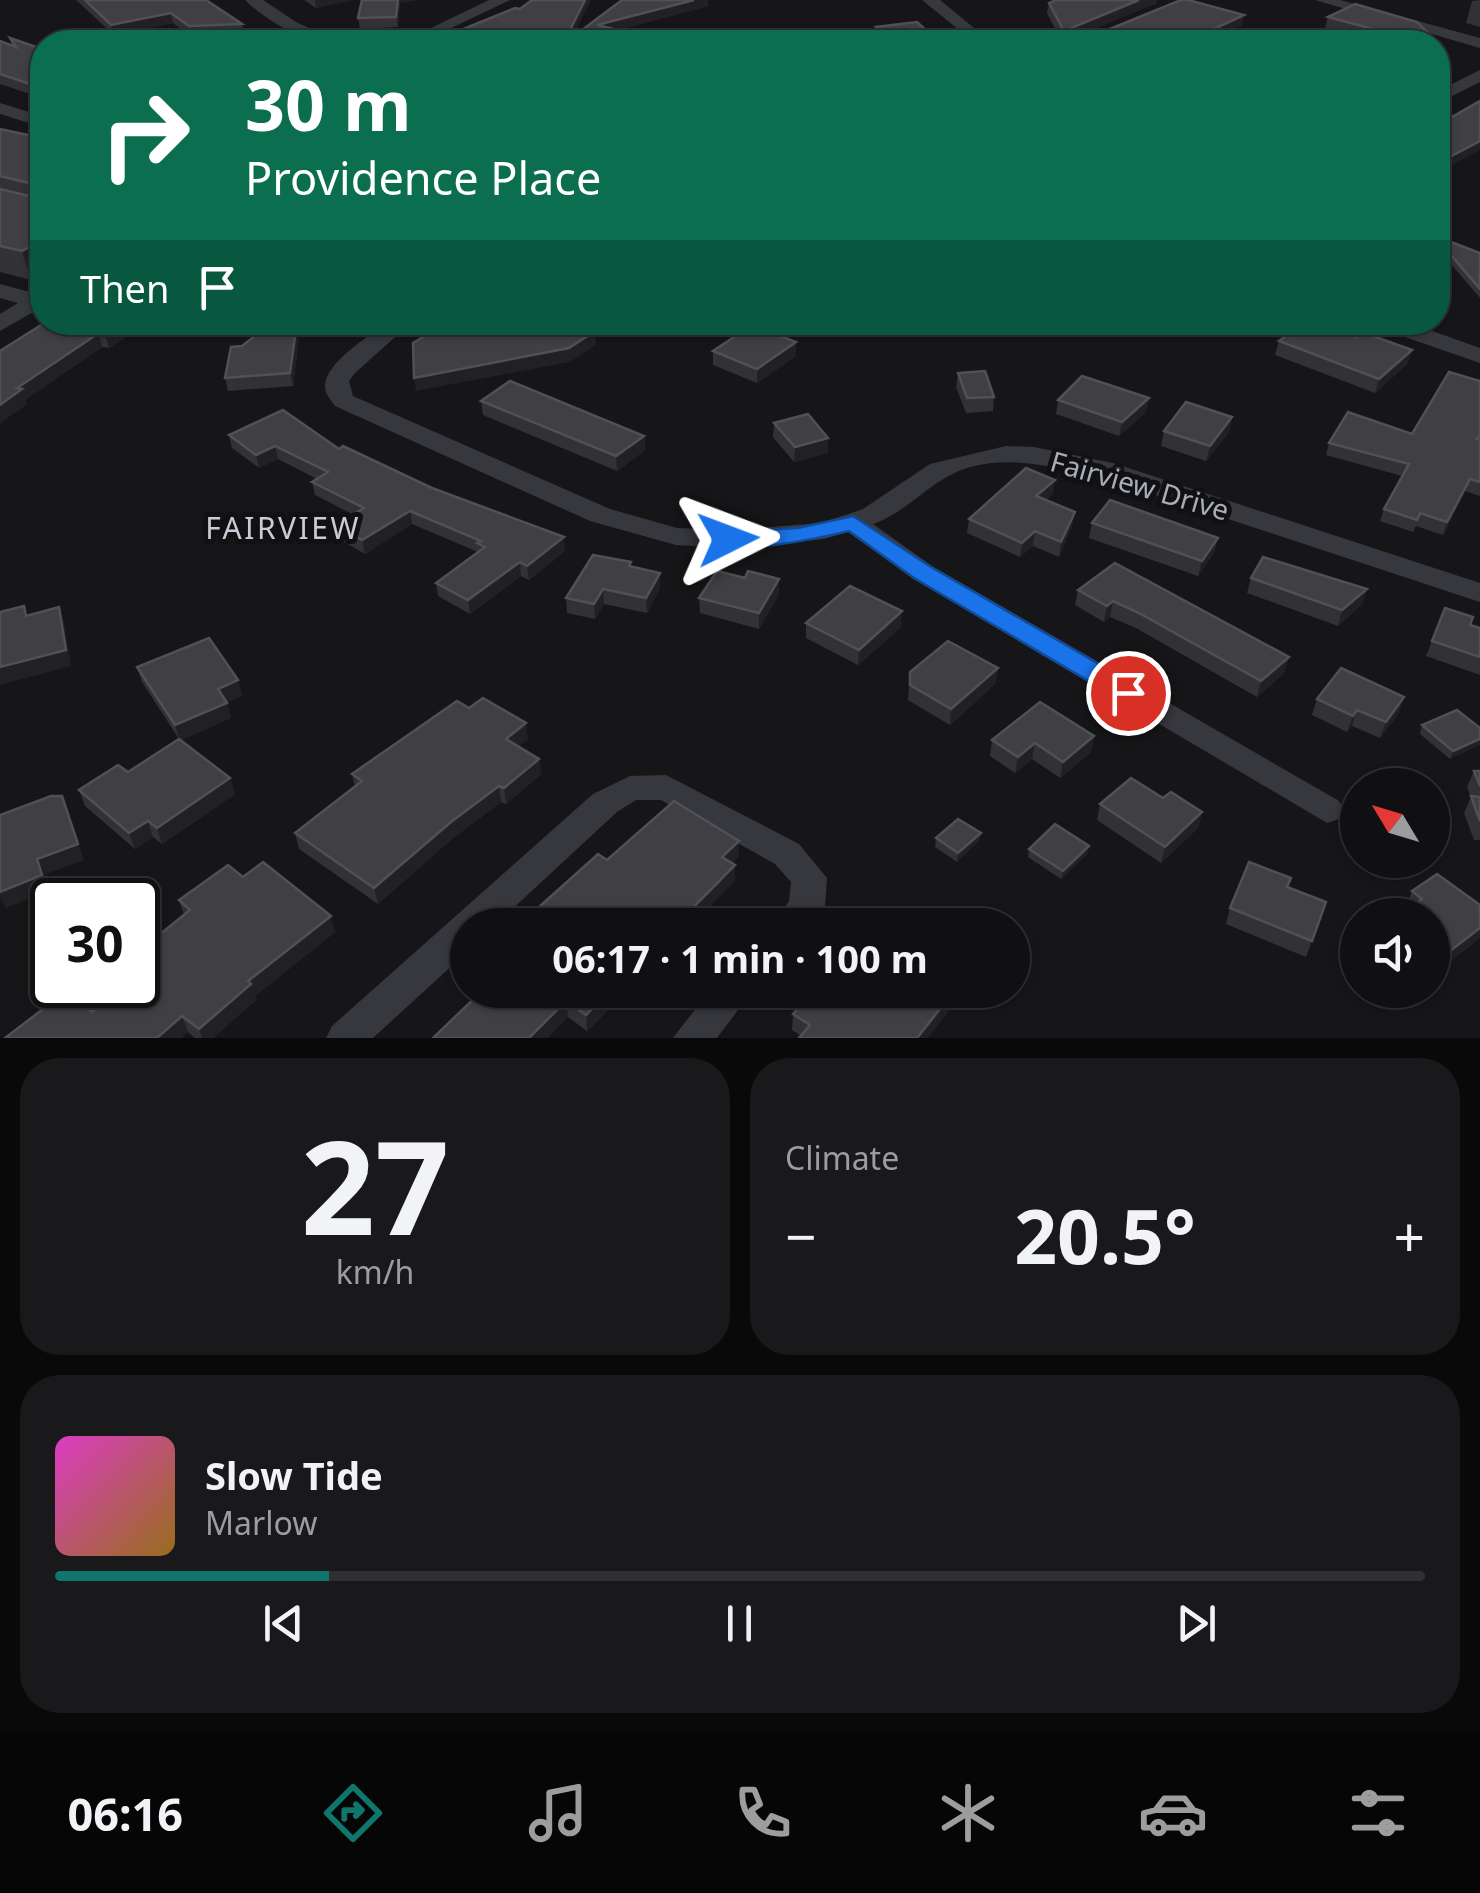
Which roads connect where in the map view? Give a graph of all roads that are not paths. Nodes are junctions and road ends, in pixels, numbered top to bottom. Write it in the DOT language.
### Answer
graph roads {
  1 [pos="253,0"];
  2 [pos="502,0"];
  3 [pos="930,0"];
  4 [pos="1324,0"];
  5 [pos="302,30"];
  6 [pos="436,30"];
  7 [pos="968,30"];
  8 [pos="1433,30"];
  9 [pos="1450,35"];
  10 [pos="1480,43"];
  11 [pos="1480,75"];
  12 [pos="1450,91"];
  13 [pos="0,108"];
  14 [pos="30,118"];
  15 [pos="0,291"];
  16 [pos="30,297"];
  17 [pos="30,305"];
  18 [pos="0,324"];
  19 [pos="386,335"];
  20 [pos="1421,335"];
  21 [pos="1480,356"];
  22 [pos="853,523"];
  23 [pos="1480,594"];
  24 [pos="1328,810"];
  25 [pos="489,908"];
  26 [pos="805,908"];
  27 [pos="450,943"];
  28 [pos="719,1008"];
  29 [pos="346,1038"];
  30 [pos="693,1038"];
  1 -- 5 [label="street"];
  2 -- 6 [label="street"];
  3 -- 7 [label="street"];
  4 -- 8 [label="street"];
  9 -- 10 [label="street"];
  11 -- 12 [label="street"];
  13 -- 14 [label="street"];
  15 -- 16 [label="street"];
  17 -- 18 [label="street"];
  19 -- 22 [label="street, Fairview Drive"];
  20 -- 21 [label="street"];
  22 -- 23 [label="street, Fairview Drive"];
  22 -- 24 [label="street"];
  25 -- 26 [label="street"];
  27 -- 29 [label="street"];
  28 -- 30 [label="street"];
}
